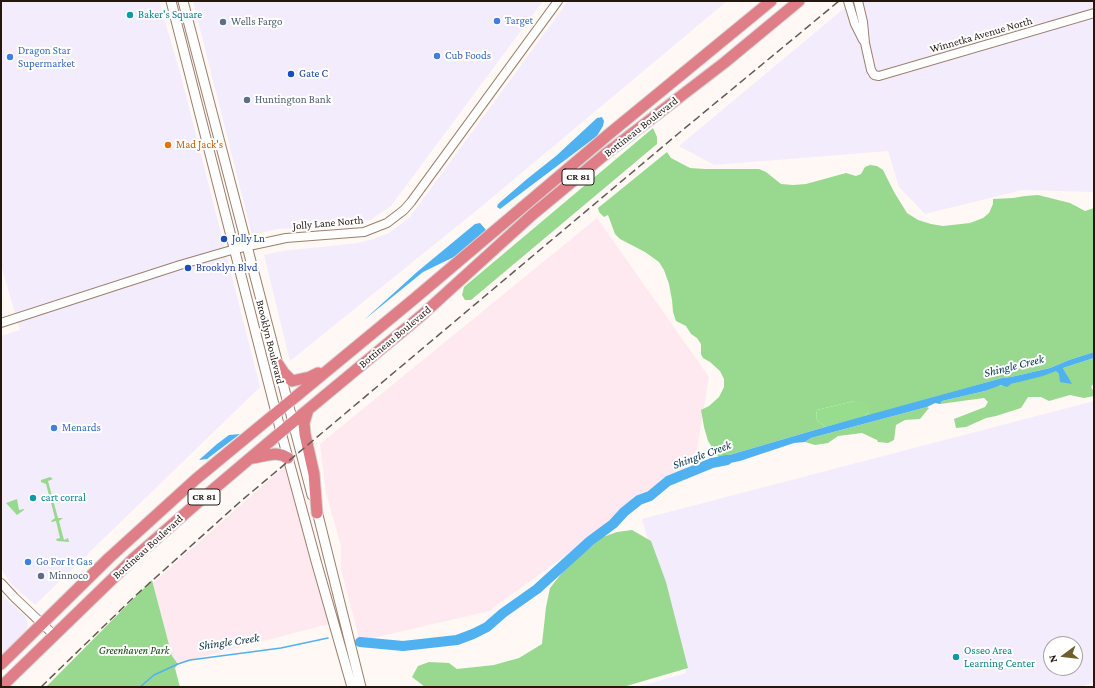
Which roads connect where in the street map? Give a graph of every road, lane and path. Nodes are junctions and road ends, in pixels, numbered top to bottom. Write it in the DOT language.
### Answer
graph roads {
  1 [pos="184,1"];
  2 [pos="558,1"];
  3 [pos="771,1"];
  4 [pos="799,1"];
  5 [pos="848,1"];
  6 [pos="858,1"];
  7 [pos="172,3"];
  8 [pos="1094,13"];
  9 [pos="865,43"];
  10 [pos="204,81"];
  11 [pos="193,84"];
  12 [pos="246,247"];
  13 [pos="235,249"];
  14 [pos="1,323"];
  15 [pos="278,364"];
  16 [pos="326,370"];
  17 [pos="288,403"];
  18 [pos="308,410"];
  19 [pos="292,419"];
  20 [pos="279,422"];
  21 [pos="288,458"];
  22 [pos="250,459"];
  23 [pos="317,513"];
  24 [pos="1,583"];
  25 [pos="42,623"];
  26 [pos="54,635"];
  27 [pos="1,664"];
  28 [pos="1,687"];
  29 [pos="352,687"];
  30 [pos="361,687"];
  1 -- 10 [label="main road, Brooklyn Boulevard"];
  2 -- 12 [label="street, Jolly Lane North"];
  3 -- 16 [label="highway, Bottineau Boulevard / CR 81"];
  4 -- 18 [label="highway, Bottineau Boulevard / CR 81"];
  5 -- 9 [label="street"];
  6 -- 9 [label="street"];
  7 -- 11 [label="main road, Brooklyn Boulevard"];
  8 -- 9 [label="street, Winnetka Avenue North"];
  10 -- 11 [label="main road"];
  10 -- 12 [label="main road, Brooklyn Boulevard"];
  11 -- 13 [label="main road, Brooklyn Boulevard"];
  12 -- 13 [label="street, Jolly Lane North"];
  12 -- 15 [label="main road, Brooklyn Boulevard"];
  13 -- 14 [label="street, Jolly Lane North"];
  13 -- 20 [label="main road, Brooklyn Boulevard"];
  15 -- 16 [label="highway"];
  15 -- 17 [label="main road, Brooklyn Boulevard"];
  16 -- 17 [label="highway, Bottineau Boulevard / CR 81"];
  17 -- 19 [label="main road, Brooklyn Boulevard"];
  17 -- 20 [label="highway, Bottineau Boulevard / CR 81"];
  18 -- 19 [label="highway, Bottineau Boulevard / CR 81"];
  18 -- 23 [label="highway"];
  19 -- 20 [label="highway, Bottineau Boulevard / CR 81"];
  19 -- 23 [label="main road, Brooklyn Boulevard"];
  20 -- 21 [label="main road, Brooklyn Boulevard"];
  20 -- 22 [label="highway, Bottineau Boulevard / CR 81"];
  20 -- 25 [label="highway, Bottineau Boulevard / CR 81"];
  21 -- 22 [label="highway"];
  21 -- 29 [label="main road, Brooklyn Boulevard"];
  22 -- 26 [label="highway, Bottineau Boulevard / CR 81"];
  23 -- 30 [label="main road, Brooklyn Boulevard"];
  24 -- 25 [label="street"];
  25 -- 26 [label="street"];
  25 -- 27 [label="highway, Bottineau Boulevard / CR 81"];
  26 -- 28 [label="highway, Bottineau Boulevard / CR 81"];
}
